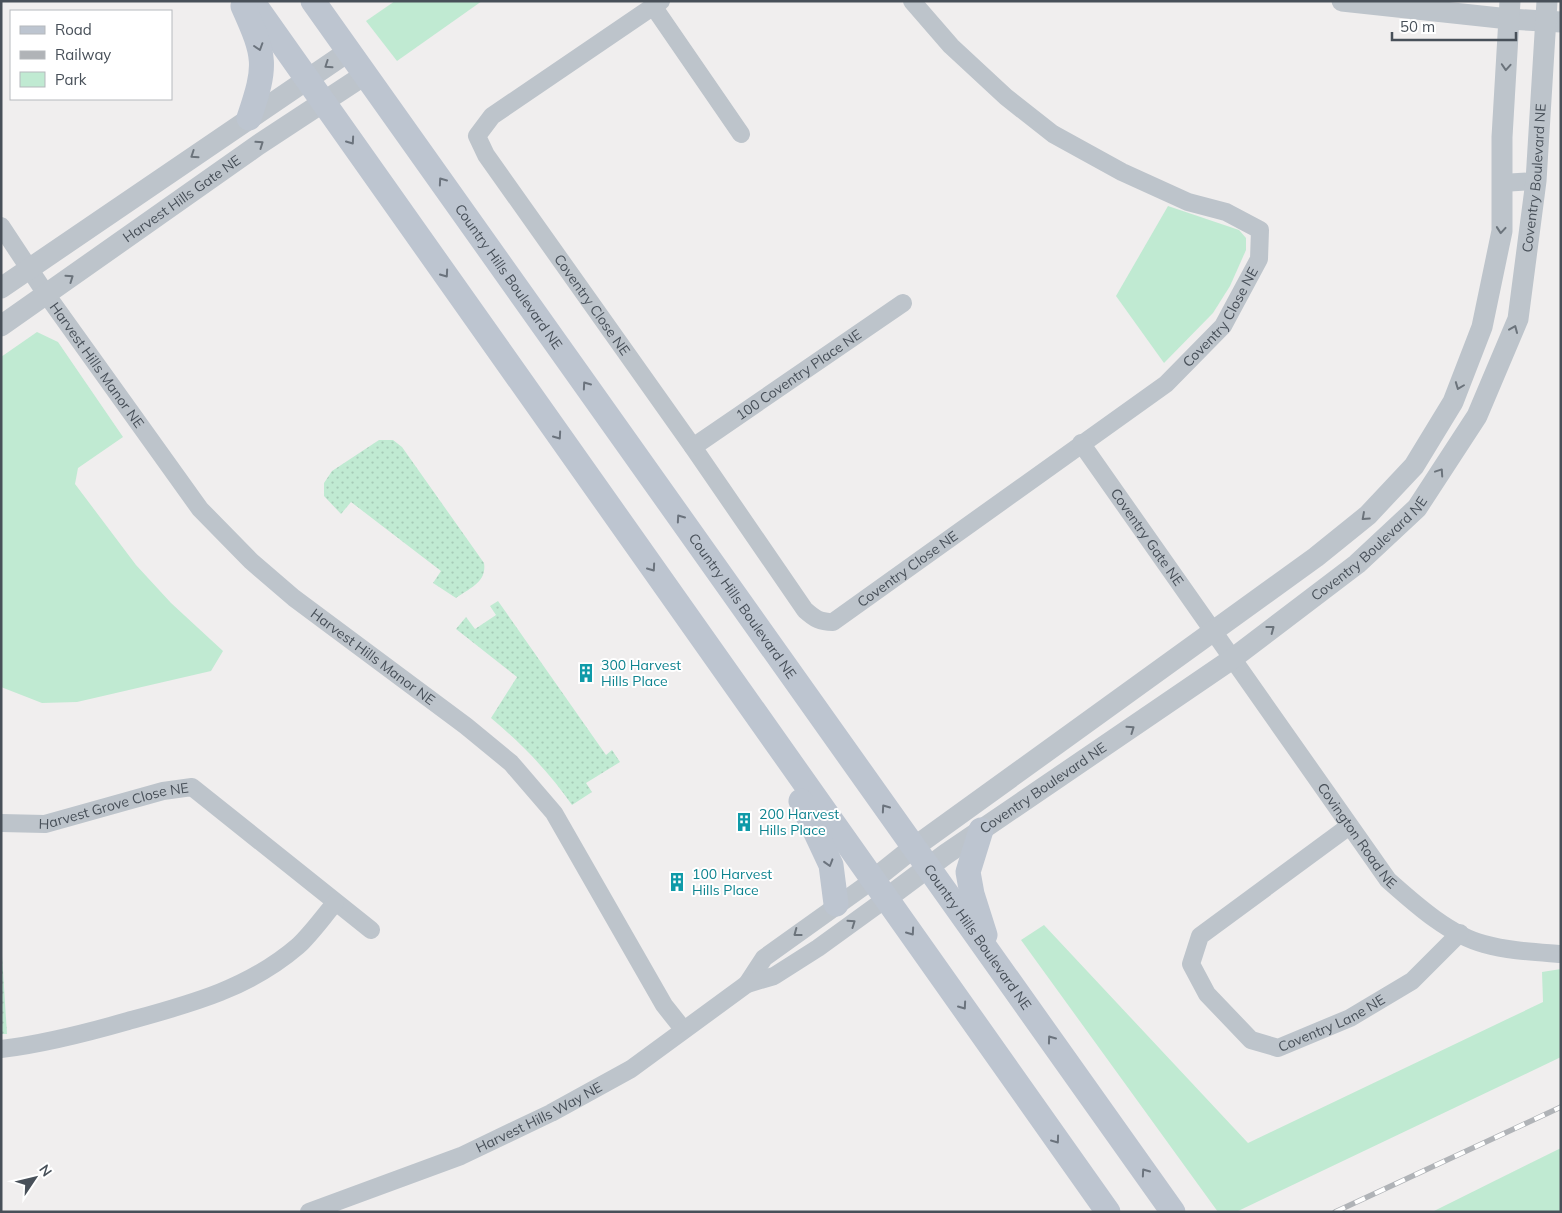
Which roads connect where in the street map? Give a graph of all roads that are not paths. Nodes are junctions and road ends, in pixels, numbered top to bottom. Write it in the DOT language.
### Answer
graph roads {
  1 [pos="241,1"];
  2 [pos="252,1"];
  3 [pos="313,1"];
  4 [pos="912,1"];
  5 [pos="1342,1"];
  6 [pos="657,4"];
  7 [pos="1510,10"];
  8 [pos="1551,15"];
  9 [pos="349,51"];
  10 [pos="366,74"];
  11 [pos="307,79"];
  12 [pos="323,101"];
  13 [pos="249,118"];
  14 [pos="741,134"];
  15 [pos="1536,181"];
  16 [pos="1502,183"];
  17 [pos="1,226"];
  18 [pos="30,267"];
  19 [pos="1,288"];
  20 [pos="46,294"];
  21 [pos="903,303"];
  22 [pos="1,326"];
  23 [pos="1081,443"];
  24 [pos="693,447"];
  25 [pos="1215,632"];
  26 [pos="1232,659"];
  27 [pos="762,725"];
  28 [pos="1,823"];
  29 [pos="1348,826"];
  30 [pos="981,830"];
  31 [pos="913,848"];
  32 [pos="928,867"];
  33 [pos="880,889"];
  34 [pos="335,903"];
  35 [pos="836,904"];
  36 [pos="371,930"];
  37 [pos="1460,933"];
  38 [pos="1561,954"];
  39 [pos="993,959"];
  40 [pos="747,984"];
  41 [pos="683,1029"];
  42 [pos="1,1048"];
  43 [pos="309,1212"];
  44 [pos="1108,1212"];
  45 [pos="1173,1212"];
  1 -- 13 [label="main road, one-way"];
  2 -- 11 [label="main road"];
  3 -- 9 [label="main road, Country Hills Boulevard NE"];
  4 -- 23 [label="street, Coventry Close NE"];
  5 -- 7 [label="street"];
  6 -- 14 [label="street"];
  6 -- 24 [label="street, Coventry Close NE"];
  7 -- 8 [label="street"];
  7 -- 16 [label="street, Coventry Boulevard NE, one-way"];
  8 -- 15 [label="street, Coventry Boulevard NE"];
  9 -- 10 [label="main road, Country Hills Boulevard NE"];
  9 -- 11 [label="street, Harvest Hills Gate NE, one-way"];
  10 -- 12 [label="street, Harvest Hills Gate NE"];
  31 -- 10 [label="main road, Country Hills Boulevard NE, one-way"];
  11 -- 12 [label="main road"];
  11 -- 13 [label="street, Harvest Hills Gate NE"];
  20 -- 12 [label="street, Harvest Hills Gate NE, one-way"];
  12 -- 27 [label="main road, one-way"];
  13 -- 18 [label="street, Harvest Hills Gate NE, one-way"];
  15 -- 16 [label="street"];
  26 -- 15 [label="street, Coventry Boulevard NE, one-way"];
  16 -- 25 [label="street, Coventry Boulevard NE, one-way"];
  17 -- 18 [label="street, Harvest Hills Manor NE"];
  18 -- 19 [label="street, Harvest Hills Gate NE"];
  18 -- 20 [label="street, Harvest Hills Manor NE"];
  20 -- 22 [label="street, Harvest Hills Gate NE"];
  20 -- 41 [label="street, Harvest Hills Manor NE"];
  21 -- 24 [label="street, 100 Coventry Place NE"];
  23 -- 24 [label="street, Coventry Close NE"];
  23 -- 25 [label="street, Coventry Gate NE"];
  25 -- 26 [label="street, Covington Road NE"];
  25 -- 31 [label="street, Coventry Boulevard NE"];
  26 -- 29 [label="street, Covington Road NE"];
  30 -- 26 [label="street, Coventry Boulevard NE, one-way"];
  27 -- 33 [label="main road"];
  27 -- 35 [label="main road, one-way"];
  28 -- 34 [label="street, Harvest Grove Close NE"];
  29 -- 37 [label="street, Covington Road NE"];
  29 -- 37 [label="street, Coventry Lane NE"];
  30 -- 32 [label="street, Coventry Boulevard NE"];
  30 -- 39 [label="main road"];
  31 -- 32 [label="main road, Country Hills Boulevard NE"];
  31 -- 33 [label="street, Coventry Boulevard NE"];
  32 -- 33 [label="street, Coventry Boulevard NE"];
  32 -- 39 [label="main road, Country Hills Boulevard NE"];
  33 -- 35 [label="street, Harvest Hills Way NE"];
  40 -- 33 [label="street, Harvest Hills Way NE, one-way"];
  33 -- 44 [label="main road, one-way"];
  34 -- 36 [label="street, Harvest Grove Close NE"];
  34 -- 42 [label="street"];
  35 -- 40 [label="street, Harvest Hills Way NE, one-way"];
  37 -- 38 [label="street, Covington Road NE"];
  45 -- 39 [label="main road, Country Hills Boulevard NE, one-way"];
  40 -- 41 [label="street, Harvest Hills Way NE"];
  41 -- 43 [label="street, Harvest Hills Way NE"];
}
